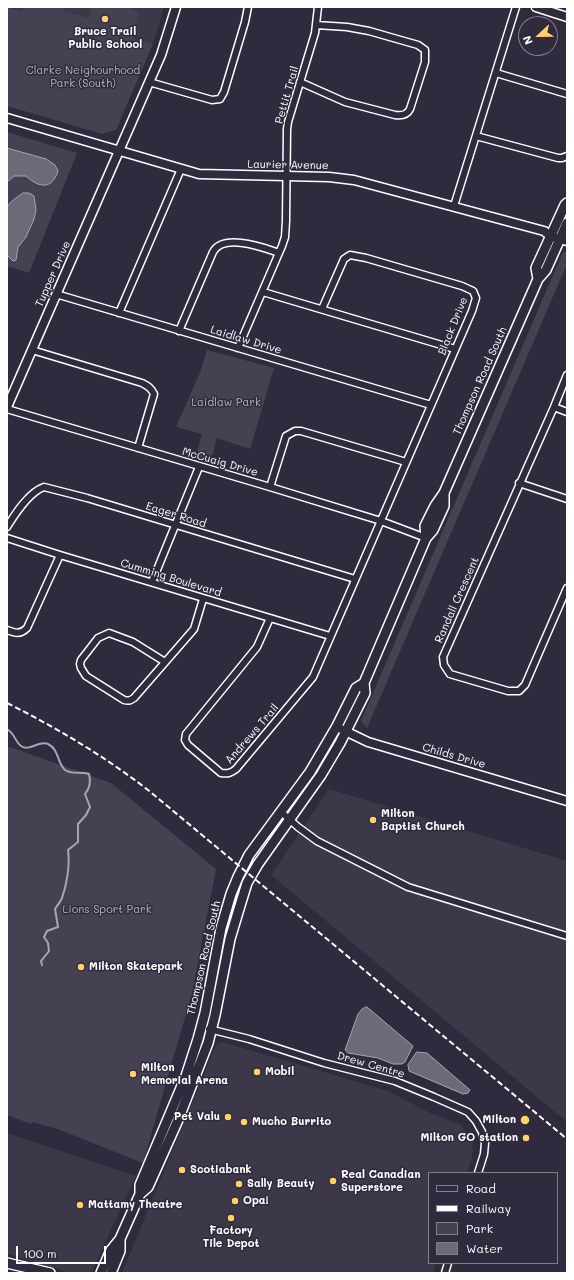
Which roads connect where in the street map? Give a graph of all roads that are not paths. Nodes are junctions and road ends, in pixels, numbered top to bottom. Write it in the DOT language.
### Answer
graph roads {
  1 [pos="176,7"];
  2 [pos="248,7"];
  3 [pos="318,7"];
  4 [pos="516,7"];
  5 [pos="536,7"];
  6 [pos="567,17"];
  7 [pos="316,25"];
  8 [pos="496,73"];
  9 [pos="149,82"];
  10 [pos="300,82"];
  11 [pos="567,94"];
  12 [pos="7,118"];
  13 [pos="476,136"];
  14 [pos="119,150"];
  15 [pos="567,156"];
  16 [pos="181,169"];
  17 [pos="287,176"];
  18 [pos="567,203"];
  19 [pos="454,206"];
  20 [pos="567,223"];
  21 [pos="560,239"];
  22 [pos="279,253"];
  23 [pos="263,292"];
  24 [pos="56,294"];
  25 [pos="322,309"];
  26 [pos="119,313"];
  27 [pos="179,331"];
  28 [pos="238,348"];
  29 [pos="456,349"];
  30 [pos="32,350"];
  31 [pos="567,375"];
  32 [pos="430,405"];
  33 [pos="554,407"];
  34 [pos="7,408"];
  35 [pos="567,412"];
  36 [pos="138,448"];
  37 [pos="406,462"];
  38 [pos="199,466"];
  39 [pos="519,483"];
  40 [pos="270,487"];
  41 [pos="567,499"];
  42 [pos="381,521"];
  43 [pos="176,526"];
  44 [pos="7,527"];
  45 [pos="7,538"];
  46 [pos="426,538"];
  47 [pos="60,555"];
  48 [pos="355,579"];
  49 [pos="152,582"];
  50 [pos="567,588"];
  51 [pos="203,599"];
  52 [pos="270,618"];
  53 [pos="7,630"];
  54 [pos="330,636"];
  55 [pos="164,662"];
  56 [pos="364,683"];
  57 [pos="337,726"];
  58 [pos="346,732"];
  59 [pos="567,801"];
  60 [pos="280,811"];
  61 [pos="290,819"];
  62 [pos="567,936"];
  63 [pos="202,1026"];
  64 [pos="211,1030"];
  65 [pos="478,1172"];
  66 [pos="140,1194"];
  67 [pos="120,1239"];
  68 [pos="7,1263"];
  69 [pos="50,1273"];
  70 [pos="101,1273"];
  71 [pos="111,1273"];
  1 -- 9 [label="street, Tupper Drive"];
  2 -- 9 [label="street"];
  3 -- 7 [label="street, Pettit Trail"];
  4 -- 8 [label="street"];
  5 -- 6 [label="street"];
  7 -- 10 [label="street, Pettit Trail"];
  7 -- 10 [label="street"];
  8 -- 11 [label="street"];
  8 -- 13 [label="street"];
  9 -- 14 [label="street, Tupper Drive"];
  10 -- 17 [label="street, Pettit Trail"];
  12 -- 14 [label="street, Laurier Avenue"];
  13 -- 15 [label="street"];
  13 -- 19 [label="street"];
  14 -- 16 [label="street, Laurier Avenue"];
  14 -- 24 [label="street, Tupper Drive"];
  16 -- 17 [label="street, Laurier Avenue"];
  16 -- 26 [label="street"];
  17 -- 19 [label="street, Laurier Avenue"];
  17 -- 22 [label="street, Pettit Trail"];
  18 -- 21 [label="main road, Thompson Road South"];
  19 -- 21 [label="street, Laurier Avenue"];
  20 -- 21 [label="main road, Thompson Road South"];
  21 -- 46 [label="main road, Thompson Road South"];
  22 -- 23 [label="street, Pettit Trail"];
  22 -- 27 [label="street"];
  23 -- 25 [label="street"];
  23 -- 28 [label="street, Pettit Trail"];
  24 -- 26 [label="street, Laidlaw Drive"];
  24 -- 30 [label="street, Tupper Drive"];
  25 -- 29 [label="street"];
  25 -- 29 [label="street, Black Drive"];
  26 -- 27 [label="street, Laidlaw Drive"];
  27 -- 28 [label="street, Laidlaw Drive"];
  28 -- 32 [label="street, Laidlaw Drive"];
  29 -- 32 [label="street, Black Drive"];
  30 -- 34 [label="street, Tupper Drive"];
  30 -- 36 [label="street"];
  31 -- 33 [label="street, Randall Crescent"];
  32 -- 37 [label="street, Black Drive"];
  33 -- 35 [label="street"];
  33 -- 39 [label="street, Randall Crescent"];
  34 -- 36 [label="street, McCuaig Drive"];
  36 -- 38 [label="street, McCuaig Drive"];
  37 -- 40 [label="street"];
  37 -- 42 [label="street, Black Drive"];
  38 -- 40 [label="street, McCuaig Drive"];
  38 -- 43 [label="street"];
  39 -- 41 [label="street"];
  39 -- 50 [label="street, Randall Crescent"];
  40 -- 42 [label="street, McCuaig Drive"];
  42 -- 46 [label="street, McCuaig Drive"];
  42 -- 48 [label="street, Andrews Trail"];
  43 -- 44 [label="street, Eager Road"];
  43 -- 48 [label="street, Eager Road"];
  43 -- 49 [label="street"];
  45 -- 47 [label="street, Cumming Boulevard"];
  46 -- 56 [label="main road, Thompson Road South"];
  47 -- 49 [label="street, Cumming Boulevard"];
  47 -- 53 [label="street"];
  48 -- 54 [label="street, Andrews Trail"];
  49 -- 51 [label="street, Cumming Boulevard"];
  51 -- 52 [label="street, Cumming Boulevard"];
  51 -- 55 [label="street"];
  52 -- 54 [label="street, Cumming Boulevard"];
  52 -- 54 [label="street, Andrews Trail"];
  55 -- 55 [label="street"];
  56 -- 57 [label="main road, Thompson Road South"];
  56 -- 58 [label="main road, Thompson Road South"];
  57 -- 58 [label="street, Childs Drive"];
  57 -- 60 [label="main road, Thompson Road South"];
  58 -- 59 [label="street, Childs Drive"];
  58 -- 61 [label="main road, Thompson Road South"];
  60 -- 61 [label="street"];
  60 -- 63 [label="main road, Thompson Road South"];
  61 -- 62 [label="street"];
  61 -- 64 [label="main road, Thompson Road South"];
  63 -- 64 [label="street, Drew Centre"];
  63 -- 66 [label="main road, Thompson Road South"];
  64 -- 65 [label="street, Drew Centre"];
  64 -- 66 [label="main road, Thompson Road South"];
  66 -- 67 [label="main road, Thompson Road South"];
  67 -- 70 [label="main road, Thompson Road South"];
  67 -- 71 [label="main road, Thompson Road South"];
  68 -- 69 [label="main road"];
}
